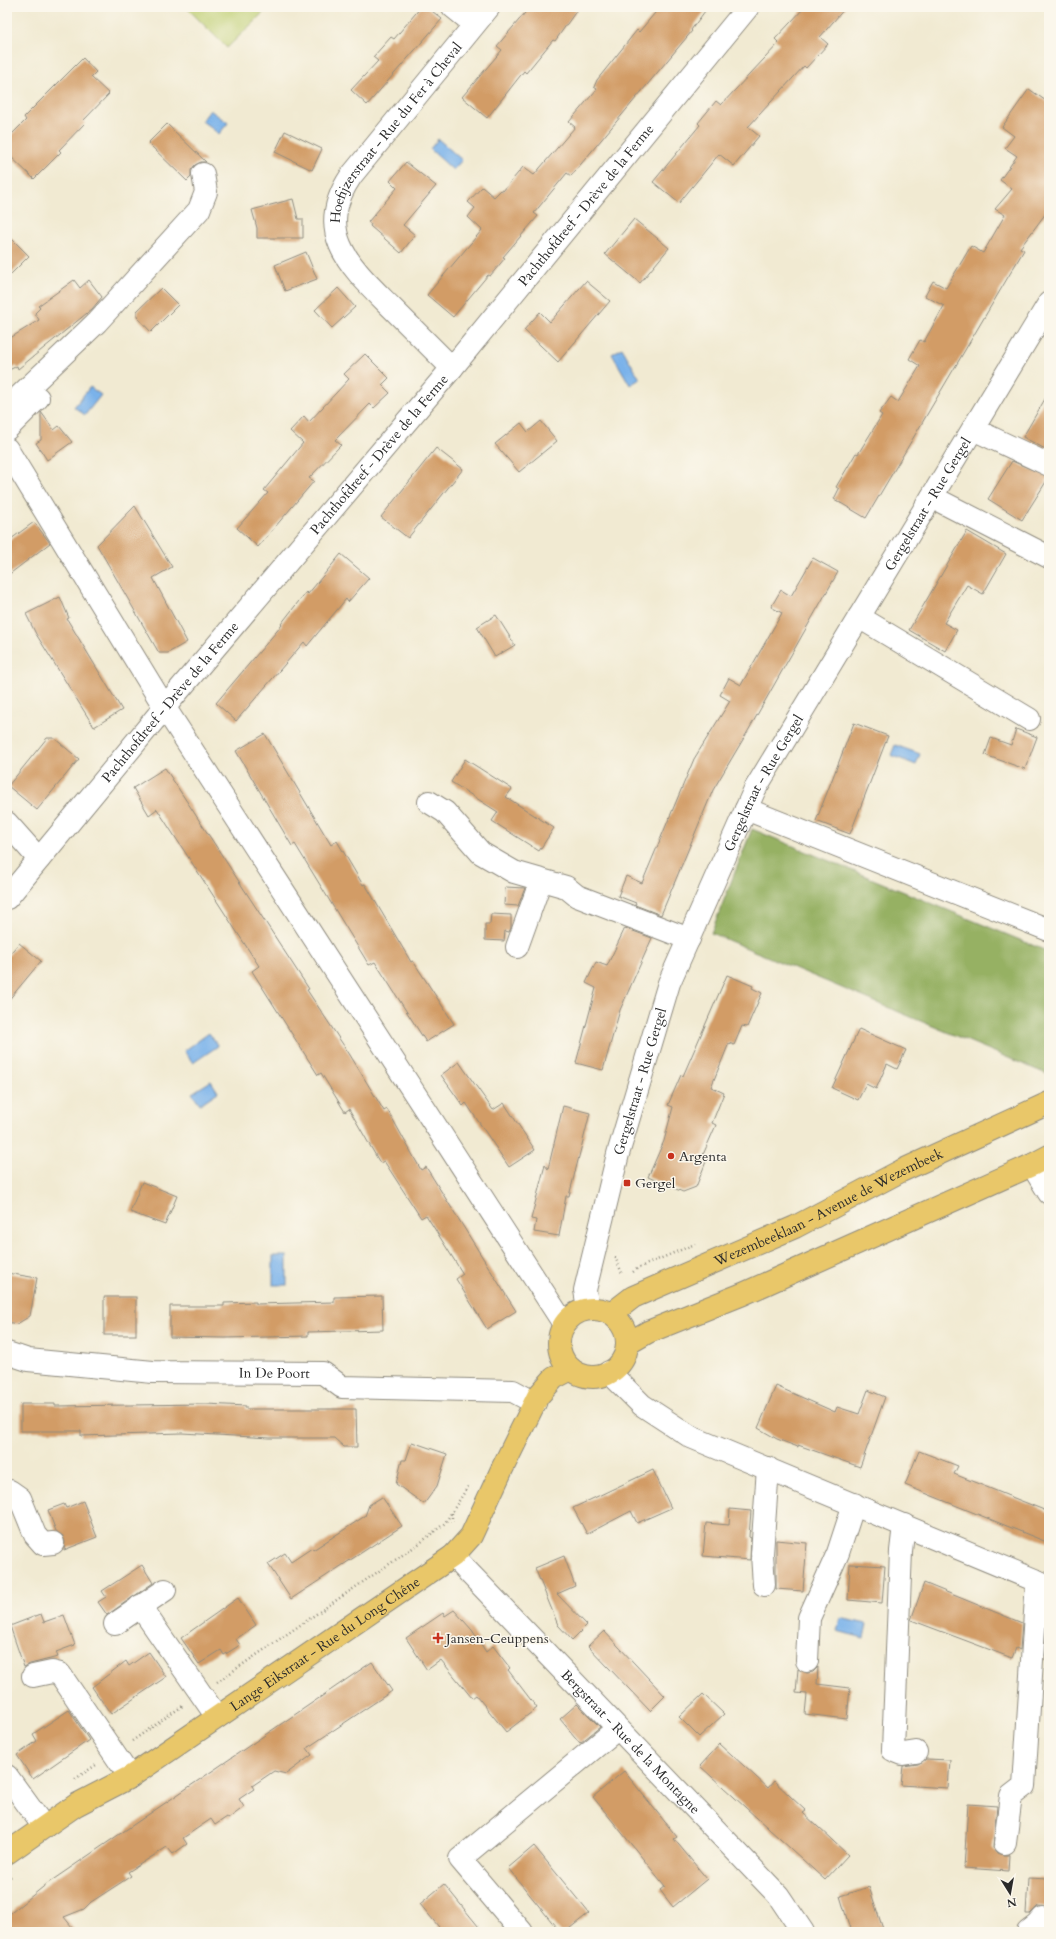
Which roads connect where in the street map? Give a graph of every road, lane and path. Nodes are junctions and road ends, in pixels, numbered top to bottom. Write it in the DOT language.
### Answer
graph roads {
  1 [pos="453,7"];
  2 [pos="748,7"];
  3 [pos="482,12"];
  4 [pos="203,174"];
  5 [pos="1049,303"];
  6 [pos="108,328"];
  7 [pos="452,368"];
  8 [pos="7,408"];
  9 [pos="7,429"];
  10 [pos="973,429"];
  11 [pos="7,449"];
  12 [pos="1049,465"];
  13 [pos="932,497"];
  14 [pos="1049,557"];
  15 [pos="859,617"];
  16 [pos="165,708"];
  17 [pos="1029,719"];
  18 [pos="430,802"];
  19 [pos="746,809"];
  20 [pos="7,823"];
  21 [pos="39,859"];
  22 [pos="541,880"];
  23 [pos="7,898"];
  24 [pos="1049,930"];
  25 [pos="688,938"];
  26 [pos="517,947"];
  27 [pos="1049,1103"];
  28 [pos="1041,1161"];
  29 [pos="1049,1193"];
  30 [pos="588,1309"];
  31 [pos="611,1314"];
  32 [pos="564,1324"];
  33 [pos="627,1344"];
  34 [pos="7,1352"];
  35 [pos="571,1369"];
  36 [pos="609,1372"];
  37 [pos="535,1403"];
  38 [pos="768,1468"];
  39 [pos="470,1483"];
  40 [pos="7,1491"];
  41 [pos="854,1504"];
  42 [pos="904,1525"];
  43 [pos="53,1543"];
  44 [pos="452,1556"];
  45 [pos="1043,1584"];
  46 [pos="764,1585"];
  47 [pos="165,1590"];
  48 [pos="140,1606"];
  49 [pos="115,1624"];
  50 [pos="807,1660"];
  51 [pos="32,1676"];
  52 [pos="200,1693"];
  53 [pos="217,1717"];
  54 [pos="617,1729"];
  55 [pos="916,1752"];
  56 [pos="114,1753"];
  57 [pos="7,1776"];
  58 [pos="130,1777"];
  59 [pos="69,1783"];
  60 [pos="44,1827"];
  61 [pos="1005,1843"];
  62 [pos="7,1853"];
  63 [pos="522,1932"];
  64 [pos="802,1932"];
  1 -- 3 [label="street"];
  2 -- 7 [label="street, Pachthofdreef - Drève de la Ferme"];
  3 -- 7 [label="street, Hoefijzerstraat - Rue du Fer à Cheval"];
  4 -- 8 [label="street"];
  5 -- 10 [label="street, Gergelstraat - Rue Gergel"];
  6 -- 9 [label="street"];
  7 -- 16 [label="street, Pachthofdreef - Drève de la Ferme"];
  10 -- 12 [label="street"];
  10 -- 13 [label="street, Gergelstraat - Rue Gergel"];
  11 -- 16 [label="street"];
  13 -- 14 [label="street"];
  13 -- 15 [label="street, Gergelstraat - Rue Gergel"];
  15 -- 17 [label="street"];
  15 -- 19 [label="street, Gergelstraat - Rue Gergel"];
  16 -- 21 [label="street, Pachthofdreef - Drève de la Ferme"];
  16 -- 32 [label="street"];
  18 -- 22 [label="street"];
  19 -- 24 [label="street"];
  19 -- 25 [label="street, Gergelstraat - Rue Gergel"];
  20 -- 21 [label="street"];
  21 -- 23 [label="street, Pachthofdreef - Drève de la Ferme"];
  22 -- 25 [label="street"];
  22 -- 26 [label="street"];
  25 -- 30 [label="street, Gergelstraat - Rue Gergel"];
  27 -- 31 [label="main road, Wezembeeklaan - Avenue de Wezembeek"];
  28 -- 29 [label="street"];
  28 -- 33 [label="main road"];
  30 -- 31 [label="main road"];
  30 -- 32 [label="main road"];
  31 -- 33 [label="main road"];
  32 -- 35 [label="main road"];
  33 -- 36 [label="main road"];
  34 -- 37 [label="street, In De Poort"];
  35 -- 36 [label="main road"];
  35 -- 37 [label="main road, Lange Eikstraat - Rue du Long Chêne"];
  36 -- 38 [label="street"];
  37 -- 44 [label="main road, Lange Eikstraat - Rue du Long Chêne"];
  38 -- 41 [label="street"];
  38 -- 46 [label="street"];
  39 -- 52 [label="path"];
  40 -- 43 [label="street"];
  41 -- 42 [label="street"];
  41 -- 50 [label="street"];
  42 -- 45 [label="street"];
  42 -- 55 [label="street"];
  44 -- 53 [label="main road, Lange Eikstraat - Rue du Long Chêne"];
  44 -- 54 [label="street, Bergstraat - Rue de la Montagne"];
  45 -- 61 [label="street"];
  47 -- 48 [label="street"];
  48 -- 49 [label="street"];
  48 -- 52 [label="street"];
  51 -- 56 [label="street"];
  52 -- 53 [label="street"];
  52 -- 56 [label="path"];
  53 -- 58 [label="main road, Lange Eikstraat - Rue du Long Chêne"];
  54 -- 63 [label="street"];
  54 -- 64 [label="street, Bergstraat - Rue de la Montagne"];
  56 -- 58 [label="street"];
  56 -- 59 [label="path"];
  57 -- 60 [label="street"];
  58 -- 60 [label="main road, Lange Eikstraat - Rue du Long Chêne"];
  60 -- 62 [label="main road, Lange Eikstraat - Rue du Long Chêne"];
}
